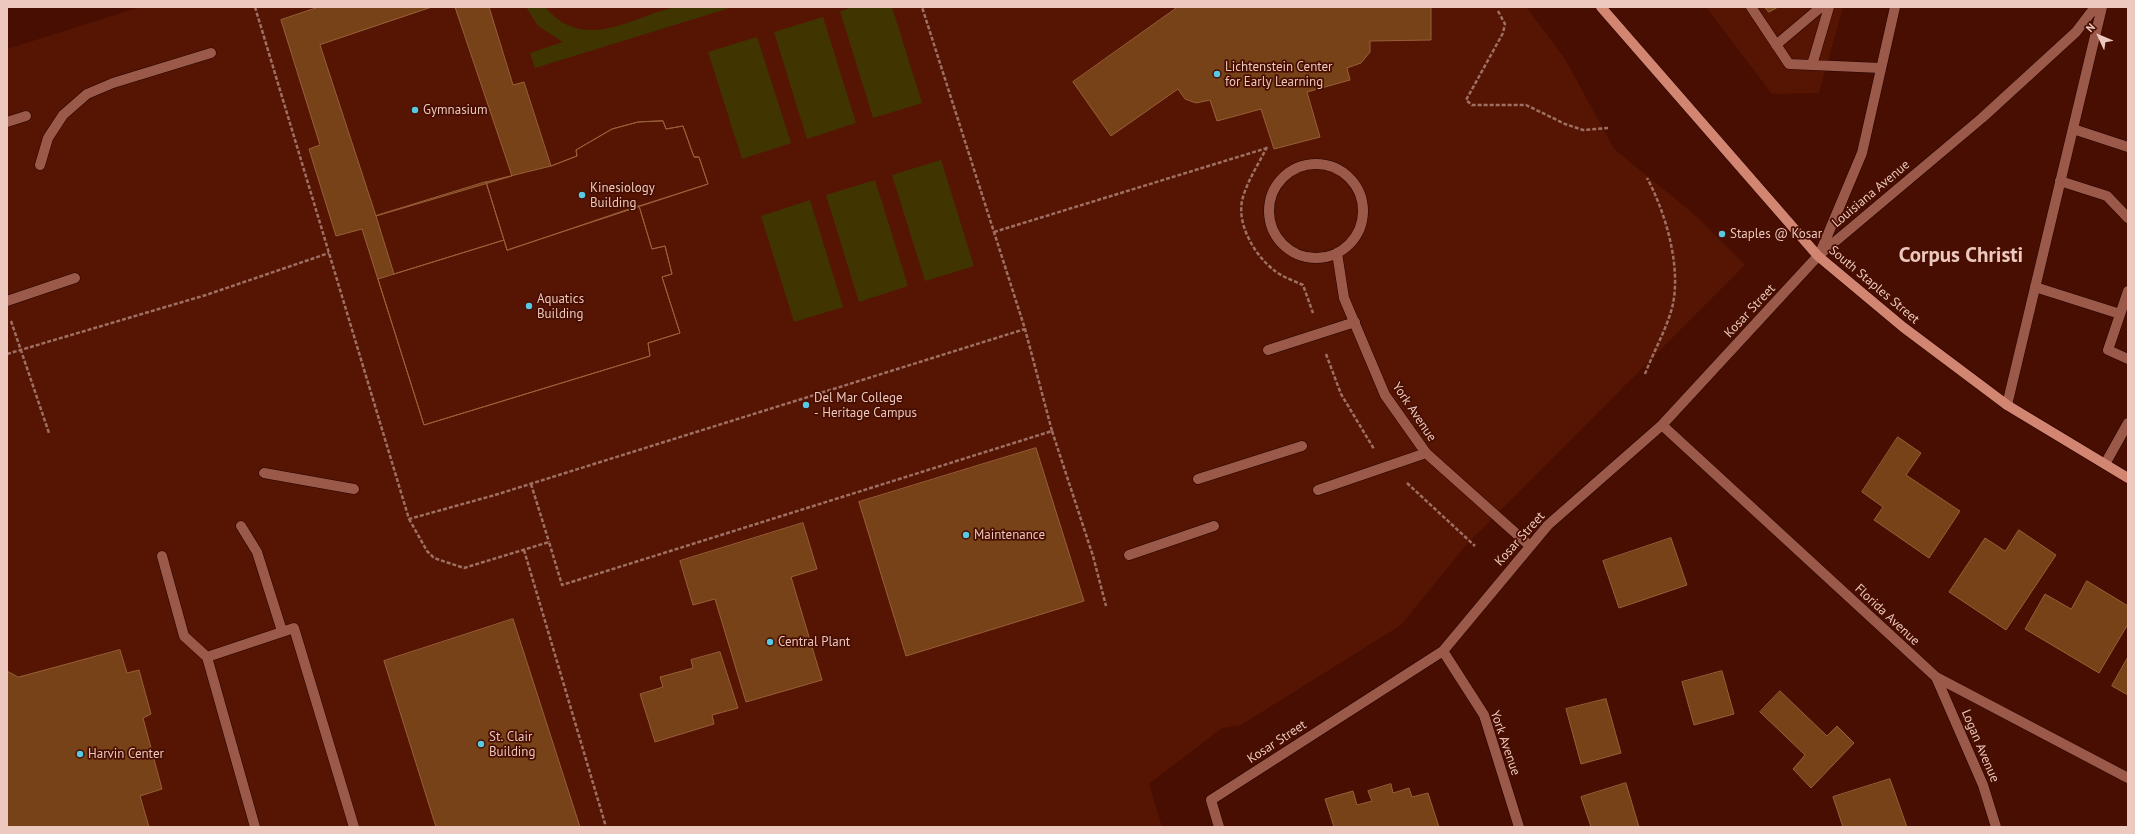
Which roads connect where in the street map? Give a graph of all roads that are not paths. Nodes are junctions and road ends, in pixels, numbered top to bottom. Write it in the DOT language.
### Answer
graph roads {
  1 [pos="1601,7"];
  2 [pos="1750,7"];
  3 [pos="1822,7"];
  4 [pos="1829,7"];
  5 [pos="1895,7"];
  6 [pos="2095,7"];
  7 [pos="2102,7"];
  8 [pos="1776,44"];
  9 [pos="210,53"];
  10 [pos="1812,65"];
  11 [pos="1881,68"];
  12 [pos="26,116"];
  13 [pos="7,122"];
  14 [pos="2073,128"];
  15 [pos="2128,147"];
  16 [pos="40,165"];
  17 [pos="2060,181"];
  18 [pos="2128,218"];
  19 [pos="1337,253"];
  20 [pos="1818,256"];
  21 [pos="75,278"];
  22 [pos="2035,287"];
  23 [pos="2128,291"];
  24 [pos="7,301"];
  25 [pos="2120,314"];
  26 [pos="1355,322"];
  27 [pos="1268,350"];
  28 [pos="2128,359"];
  29 [pos="2007,405"];
  30 [pos="2128,423"];
  31 [pos="1662,425"];
  32 [pos="1302,446"];
  33 [pos="1426,453"];
  34 [pos="2105,464"];
  35 [pos="264,473"];
  36 [pos="2128,478"];
  37 [pos="1198,479"];
  38 [pos="354,489"];
  39 [pos="1318,490"];
  40 [pos="241,526"];
  41 [pos="1214,526"];
  42 [pos="1530,546"];
  43 [pos="1129,555"];
  44 [pos="162,556"];
  45 [pos="282,631"];
  46 [pos="1443,651"];
  47 [pos="207,656"];
  48 [pos="1936,677"];
  49 [pos="2128,778"];
  50 [pos="255,827"];
  51 [pos="354,827"];
  52 [pos="1219,827"];
  53 [pos="1519,827"];
  54 [pos="1996,827"];
  1 -- 20 [label="main road, South Staples Street"];
  2 -- 8 [label="street"];
  3 -- 8 [label="street"];
  4 -- 10 [label="street"];
  5 -- 11 [label="street, Louisiana Avenue"];
  6 -- 20 [label="street, Louisiana Avenue"];
  7 -- 14 [label="street"];
  8 -- 10 [label="street"];
  9 -- 16 [label="street"];
  10 -- 11 [label="street"];
  11 -- 20 [label="street, Louisiana Avenue"];
  12 -- 13 [label="street"];
  14 -- 15 [label="street"];
  14 -- 17 [label="street"];
  17 -- 18 [label="street"];
  17 -- 22 [label="street"];
  19 -- 19 [label="street"];
  19 -- 26 [label="street, York Avenue"];
  20 -- 29 [label="main road, South Staples Street"];
  20 -- 31 [label="street, Kosar Street"];
  21 -- 24 [label="street"];
  22 -- 25 [label="street"];
  22 -- 29 [label="street"];
  23 -- 25 [label="street"];
  25 -- 28 [label="street"];
  26 -- 27 [label="street"];
  26 -- 33 [label="street, York Avenue"];
  29 -- 34 [label="main road, South Staples Street"];
  30 -- 34 [label="street"];
  31 -- 42 [label="street, Kosar Street"];
  31 -- 48 [label="street, Florida Avenue"];
  32 -- 37 [label="street"];
  33 -- 39 [label="street"];
  33 -- 42 [label="street, York Avenue"];
  34 -- 36 [label="main road, South Staples Street"];
  35 -- 38 [label="street"];
  40 -- 45 [label="street"];
  41 -- 43 [label="street"];
  42 -- 46 [label="street, Kosar Street"];
  44 -- 47 [label="street"];
  45 -- 47 [label="street"];
  45 -- 51 [label="street"];
  46 -- 52 [label="street, Kosar Street"];
  46 -- 53 [label="street, York Avenue"];
  47 -- 50 [label="street"];
  48 -- 49 [label="street, Florida Avenue"];
  48 -- 54 [label="street, Logan Avenue"];
}
